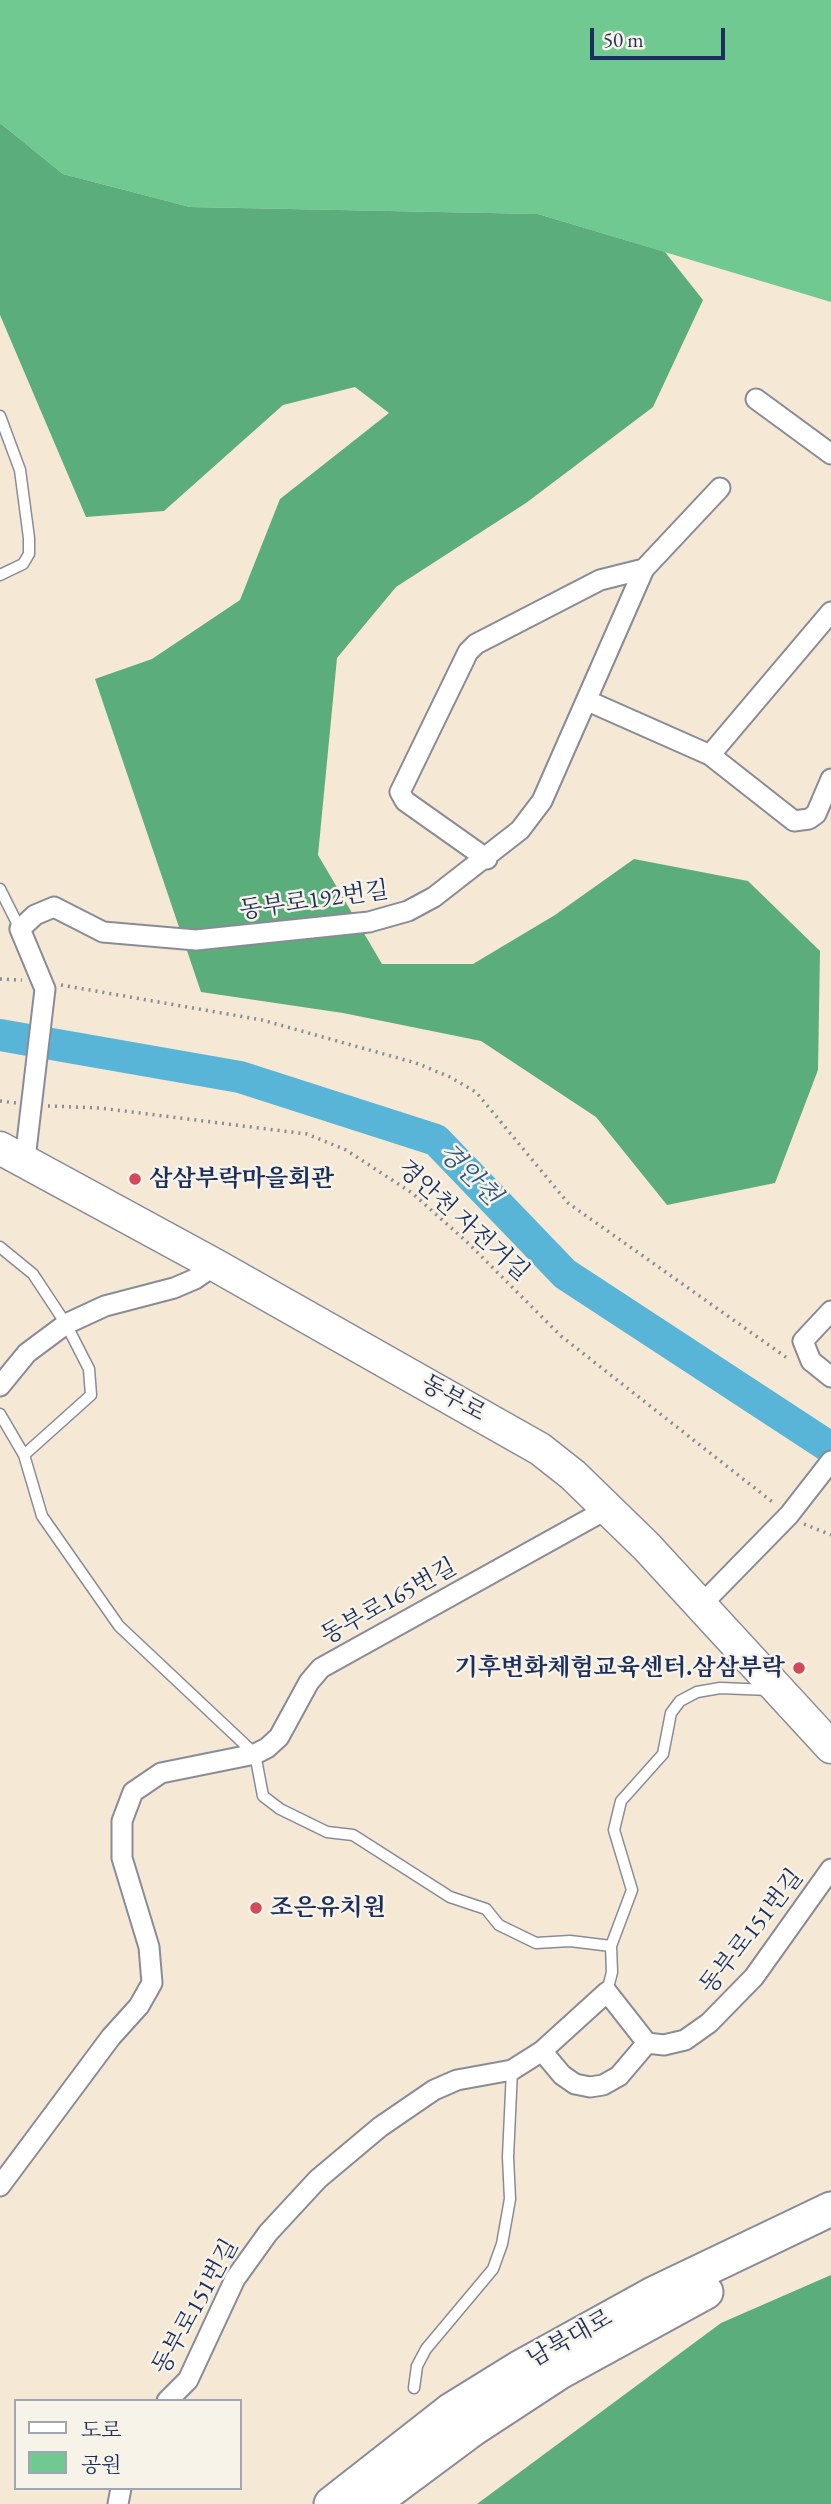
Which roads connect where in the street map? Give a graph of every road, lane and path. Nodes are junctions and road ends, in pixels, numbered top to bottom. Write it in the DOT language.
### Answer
graph roads {
  1 [pos="756,399"];
  2 [pos="0,416"];
  3 [pos="831,454"];
  4 [pos="720,488"];
  5 [pos="644,569"];
  6 [pos="0,575"];
  7 [pos="831,612"];
  8 [pos="588,701"];
  9 [pos="710,755"];
  10 [pos="831,779"];
  11 [pos="487,859"];
  12 [pos="0,889"];
  13 [pos="20,929"];
  14 [pos="0,979"];
  15 [pos="43,985"];
  16 [pos="0,1101"];
  17 [pos="32,1105"];
  18 [pos="13,1147"];
  19 [pos="0,1247"];
  20 [pos="215,1265"];
  21 [pos="831,1311"];
  22 [pos="66,1324"];
  23 [pos="792,1361"];
  24 [pos="831,1377"];
  25 [pos="0,1387"];
  26 [pos="0,1414"];
  27 [pos="24,1455"];
  28 [pos="831,1461"];
  29 [pos="609,1508"];
  30 [pos="794,1510"];
  31 [pos="831,1535"];
  32 [pos="705,1602"];
  33 [pos="781,1691"];
  34 [pos="831,1725"];
  35 [pos="831,1747"];
  36 [pos="255,1754"];
  37 [pos="831,1870"];
  38 [pos="611,1946"];
  39 [pos="607,1992"];
  40 [pos="647,2043"];
  41 [pos="542,2051"];
  42 [pos="512,2070"];
  43 [pos="0,2186"];
  44 [pos="831,2209"];
  45 [pos="831,2233"];
  46 [pos="414,2388"];
  47 [pos="169,2399"];
  48 [pos="331,2504"];
  49 [pos="372,2504"];
  1 -- 3 [label="street"];
  2 -- 6 [label="lane"];
  4 -- 5 [label="street, 동부로192번길"];
  5 -- 8 [label="street, 동부로192번길"];
  5 -- 11 [label="street"];
  7 -- 9 [label="street"];
  8 -- 9 [label="street"];
  8 -- 11 [label="street, 동부로192번길"];
  9 -- 10 [label="street"];
  11 -- 13 [label="street, 동부로192번길"];
  12 -- 13 [label="lane"];
  13 -- 15 [label="street"];
  14 -- 15 [label="path"];
  15 -- 17 [label="street"];
  15 -- 23 [label="path"];
  16 -- 17 [label="path, 경안천 자전거길"];
  17 -- 18 [label="street"];
  17 -- 30 [label="path, 경안천 자전거길"];
  18 -- 20 [label="main road, 동부로"];
  18 -- 32 [label="main road"];
  19 -- 22 [label="lane"];
  20 -- 22 [label="street"];
  20 -- 29 [label="main road, 동부로"];
  21 -- 24 [label="street"];
  22 -- 25 [label="street"];
  22 -- 27 [label="lane"];
  26 -- 27 [label="lane"];
  27 -- 36 [label="lane"];
  28 -- 30 [label="street"];
  29 -- 32 [label="main road, 동부로"];
  29 -- 36 [label="street, 동부로165번길"];
  30 -- 31 [label="path, 경안천 자전거길"];
  30 -- 32 [label="street"];
  32 -- 33 [label="main road, 동부로"];
  32 -- 34 [label="main road"];
  33 -- 35 [label="main road, 동부로"];
  33 -- 38 [label="lane"];
  36 -- 38 [label="lane"];
  36 -- 43 [label="street, 동부로165번길"];
  37 -- 40 [label="street, 동부로151번길"];
  38 -- 39 [label="lane"];
  39 -- 40 [label="street"];
  39 -- 41 [label="street, 동부로151번길"];
  40 -- 41 [label="street"];
  41 -- 42 [label="street, 동부로151번길"];
  42 -- 46 [label="lane"];
  42 -- 47 [label="street, 동부로151번길"];
  44 -- 48 [label="highway, 남북대로"];
  45 -- 49 [label="highway, 남북대로"];
}
